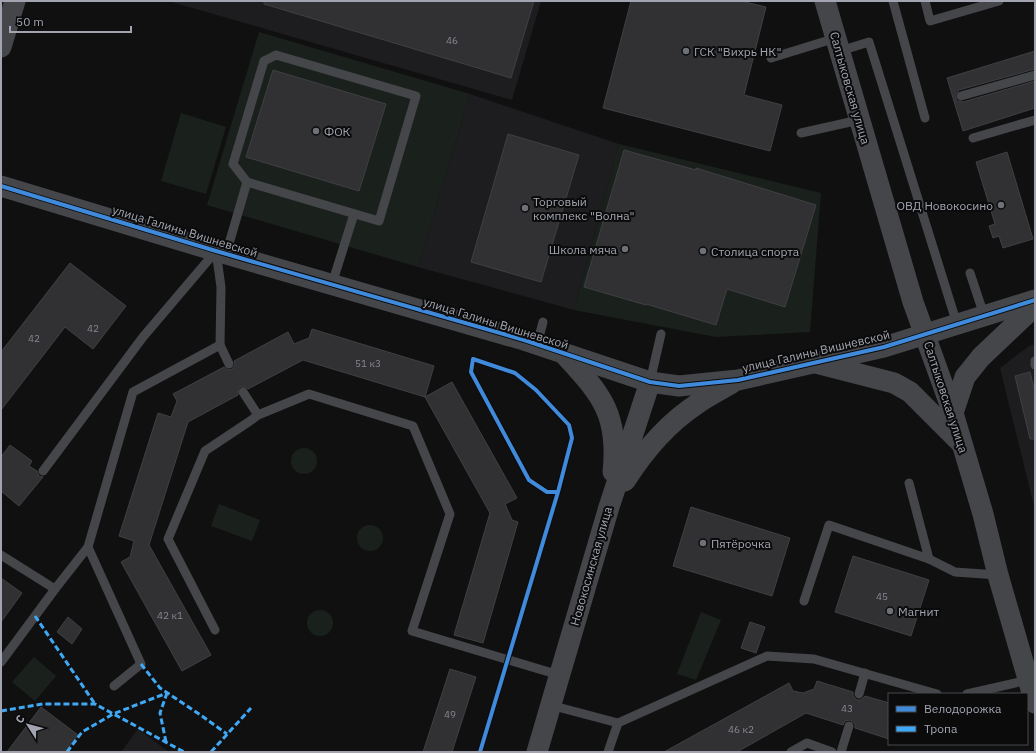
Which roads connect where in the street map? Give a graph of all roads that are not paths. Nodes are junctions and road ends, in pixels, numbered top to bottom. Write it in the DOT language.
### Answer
graph roads {
  1 [pos="15,1"];
  2 [pos="824,1"];
  3 [pos="893,1"];
  4 [pos="925,1"];
  5 [pos="999,1"];
  6 [pos="838,45"];
  7 [pos="1,47"];
  8 [pos="771,58"];
  9 [pos="1035,74"];
  10 [pos="961,96"];
  11 [pos="925,118"];
  12 [pos="859,120"];
  13 [pos="1035,120"];
  14 [pos="801,133"];
  15 [pos="973,138"];
  16 [pos="247,182"];
  17 [pos="1,186"];
  18 [pos="354,214"];
  19 [pos="221,252"];
  20 [pos="970,273"];
  21 [pos="332,284"];
  22 [pos="1035,300"];
  23 [pos="1035,306"];
  24 [pos="984,315"];
  25 [pos="543,322"];
  26 [pos="957,324"];
  27 [pos="662,334"];
  28 [pos="925,334"];
  29 [pos="220,345"];
  30 [pos="537,345"];
  31 [pos="562,353"];
  32 [pos="1035,361"];
  33 [pos="814,363"];
  34 [pos="229,364"];
  35 [pos="1035,365"];
  36 [pos="738,380"];
  37 [pos="650,382"];
  38 [pos="243,392"];
  39 [pos="953,413"];
  40 [pos="258,415"];
  41 [pos="962,444"];
  42 [pos="43,472"];
  43 [pos="909,483"];
  44 [pos="609,507"];
  45 [pos="88,546"];
  46 [pos="3,559"];
  47 [pos="928,559"];
  48 [pos="998,575"];
  49 [pos="55,589"];
  50 [pos="804,601"];
  51 [pos="215,630"];
  52 [pos="1,662"];
  53 [pos="865,673"];
  54 [pos="559,675"];
  55 [pos="1028,680"];
  56 [pos="114,686"];
  57 [pos="934,693"];
  58 [pos="972,693"];
  59 [pos="859,694"];
  60 [pos="1035,704"];
  61 [pos="550,705"];
  62 [pos="618,723"];
  63 [pos="849,726"];
  64 [pos="537,752"];
  65 [pos="608,752"];
  66 [pos="791,752"];
  67 [pos="832,752"];
  68 [pos="841,752"];
  1 -- 7 [label="street"];
  2 -- 6 [label="street, Салтыковская улица"];
  3 -- 11 [label="lane"];
  4 -- 5 [label="lane"];
  6 -- 8 [label="lane"];
  6 -- 12 [label="street, Салтыковская улица"];
  6 -- 26 [label="lane"];
  9 -- 10 [label="lane"];
  12 -- 14 [label="lane"];
  12 -- 28 [label="street, Салтыковская улица"];
  13 -- 15 [label="lane"];
  16 -- 18 [label="lane"];
  16 -- 18 [label="lane"];
  16 -- 19 [label="lane"];
  17 -- 19 [label="street, улица Галины Вишневской"];
  18 -- 21 [label="lane"];
  19 -- 21 [label="street, улица Галины Вишневской"];
  19 -- 29 [label="lane"];
  19 -- 42 [label="lane"];
  20 -- 24 [label="lane"];
  21 -- 30 [label="street, улица Галины Вишневской"];
  22 -- 24 [label="street, улица Галины Вишневской"];
  23 -- 39 [label="street"];
  24 -- 26 [label="street, улица Галины Вишневской"];
  25 -- 30 [label="lane"];
  26 -- 28 [label="street, улица Галины Вишневской"];
  27 -- 37 [label="lane"];
  28 -- 33 [label="street, улица Галины Вишневской"];
  28 -- 39 [label="street, Салтыковская улица"];
  29 -- 34 [label="lane"];
  29 -- 45 [label="lane"];
  30 -- 31 [label="street, улица Галины Вишневской"];
  31 -- 37 [label="street, улица Галины Вишневской"];
  31 -- 44 [label="street"];
  32 -- 35 [label="lane"];
  33 -- 36 [label="street, улица Галины Вишневской"];
  33 -- 41 [label="street"];
  36 -- 37 [label="street, улица Галины Вишневской"];
  36 -- 44 [label="street"];
  37 -- 44 [label="street, Новокосинская улица"];
  38 -- 40 [label="lane"];
  39 -- 41 [label="street, Салтыковская улица"];
  40 -- 51 [label="lane"];
  40 -- 54 [label="lane"];
  41 -- 48 [label="street, Салтыковская улица"];
  43 -- 47 [label="lane"];
  44 -- 54 [label="street, Новокосинская улица"];
  45 -- 49 [label="lane"];
  45 -- 56 [label="lane"];
  46 -- 49 [label="lane"];
  47 -- 48 [label="lane"];
  47 -- 50 [label="lane"];
  48 -- 55 [label="street, Салтыковская улица"];
  49 -- 52 [label="lane"];
  53 -- 57 [label="lane"];
  53 -- 59 [label="lane"];
  53 -- 62 [label="lane"];
  54 -- 61 [label="street, Новокосинская улица"];
  55 -- 58 [label="lane"];
  55 -- 60 [label="street, Салтыковская улица"];
  61 -- 62 [label="lane"];
  61 -- 64 [label="street, Новокосинская улица"];
  62 -- 65 [label="lane"];
  63 -- 68 [label="lane"];
  66 -- 67 [label="lane"];
}
